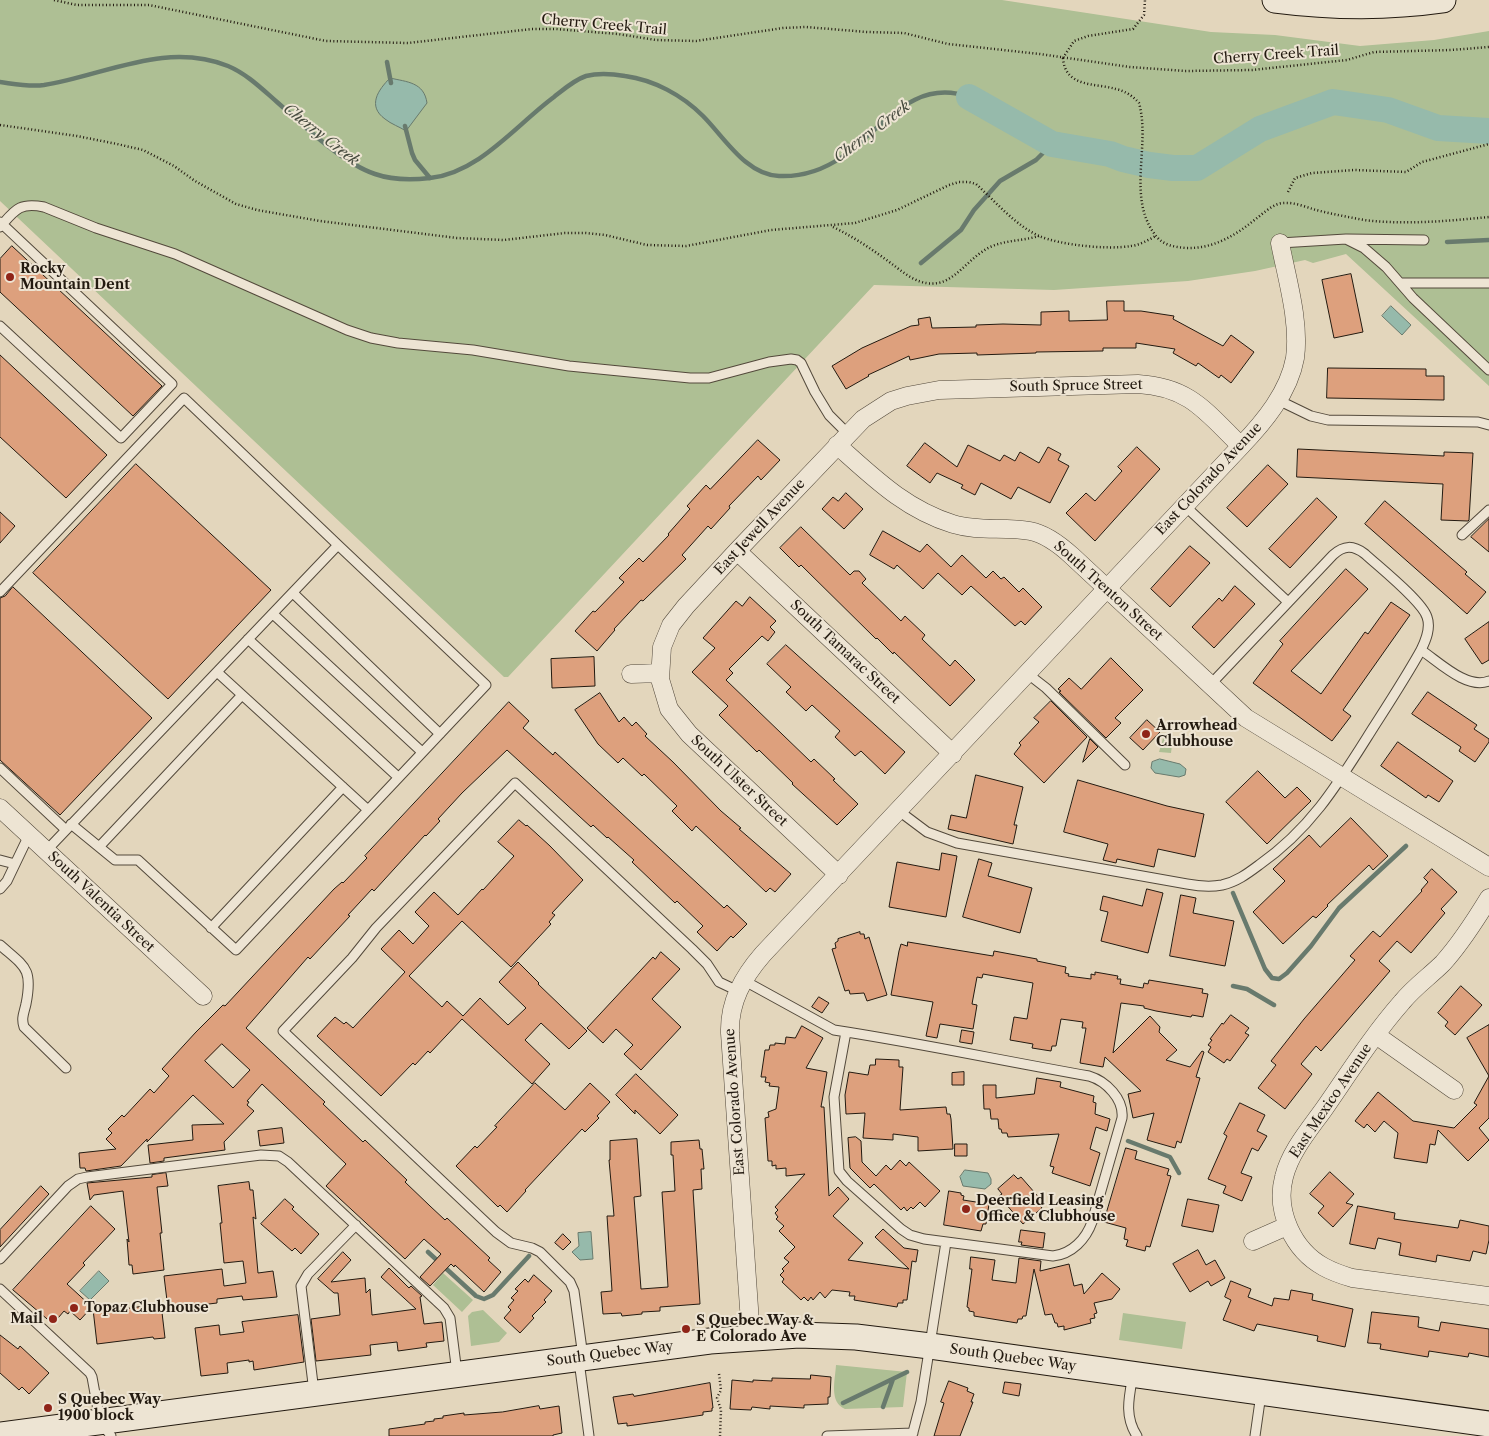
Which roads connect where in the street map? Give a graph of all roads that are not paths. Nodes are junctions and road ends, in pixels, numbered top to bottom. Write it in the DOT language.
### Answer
graph roads {
  1 [pos="1275,0"];
  2 [pos="1443,0"];
  3 [pos="1,225"];
  4 [pos="1346,239"];
  5 [pos="1424,240"];
  6 [pos="1280,243"];
  7 [pos="1400,283"];
  8 [pos="1489,283"];
  9 [pos="0,326"];
  10 [pos="1489,370"];
  11 [pos="1278,400"];
  12 [pos="891,401"];
  13 [pos="1489,425"];
  14 [pos="843,439"];
  15 [pos="1241,446"];
  16 [pos="1185,506"];
  17 [pos="1489,510"];
  18 [pos="1462,535"];
  19 [pos="338,545"];
  20 [pos="737,551"];
  21 [pos="1107,589"];
  22 [pos="0,592"];
  23 [pos="292,592"];
  24 [pos="1288,602"];
  25 [pos="273,614"];
  26 [pos="248,639"];
  27 [pos="1421,650"];
  28 [pos="216,672"];
  29 [pos="659,673"];
  30 [pos="630,674"];
  31 [pos="1028,674"];
  32 [pos="1489,681"];
  33 [pos="1210,685"];
  34 [pos="242,695"];
  35 [pos="440,734"];
  36 [pos="422,752"];
  37 [pos="953,754"];
  38 [pos="1125,765"];
  39 [pos="0,768"];
  40 [pos="398,778"];
  41 [pos="1342,778"];
  42 [pos="343,787"];
  43 [pos="0,808"];
  44 [pos="368,810"];
  45 [pos="900,811"];
  46 [pos="69,827"];
  47 [pos="29,835"];
  48 [pos="99,847"];
  49 [pos="46,851"];
  50 [pos="0,860"];
  51 [pos="15,864"];
  52 [pos="1489,867"];
  53 [pos="839,875"];
  54 [pos="0,889"];
  55 [pos="1489,898"];
  56 [pos="211,928"];
  57 [pos="0,945"];
  58 [pos="740,986"];
  59 [pos="203,996"];
  60 [pos="846,1032"];
  61 [pos="1376,1034"];
  62 [pos="66,1068"];
  63 [pos="1454,1090"];
  64 [pos="356,1225"];
  65 [pos="1287,1226"];
  66 [pos="1253,1241"];
  67 [pos="946,1242"];
  68 [pos="0,1259"];
  69 [pos="0,1289"];
  70 [pos="1489,1296"];
  71 [pos="751,1338"];
  72 [pos="930,1346"];
  73 [pos="581,1358"];
  74 [pos="457,1374"];
  75 [pos="1132,1374"];
  76 [pos="1261,1392"];
  77 [pos="315,1393"];
  78 [pos="1489,1424"];
  79 [pos="106,1428"];
  80 [pos="0,1434"];
  81 [pos="913,1435"];
  82 [pos="589,1436"];
  83 [pos="828,1436"];
  84 [pos="1137,1436"];
  85 [pos="1255,1436"];
  1 -- 2 [label="street"];
  3 -- 9 [label="lane"];
  3 -- 14 [label="lane"];
  4 -- 5 [label="lane"];
  4 -- 6 [label="lane"];
  4 -- 7 [label="lane"];
  6 -- 11 [label="street, East Colorado Avenue"];
  7 -- 8 [label="lane"];
  7 -- 10 [label="lane"];
  11 -- 13 [label="lane"];
  11 -- 15 [label="street, East Colorado Avenue"];
  12 -- 14 [label="street, East Jewell Avenue"];
  12 -- 15 [label="street, South Spruce Street"];
  14 -- 20 [label="street, East Jewell Avenue"];
  14 -- 21 [label="street, South Trenton Street"];
  15 -- 16 [label="street, East Colorado Avenue"];
  16 -- 21 [label="street, East Colorado Avenue"];
  16 -- 24 [label="lane"];
  17 -- 18 [label="lane"];
  19 -- 22 [label="lane"];
  19 -- 23 [label="lane"];
  19 -- 35 [label="lane"];
  20 -- 29 [label="street, East Jewell Avenue"];
  20 -- 37 [label="street, South Tamarac Street"];
  21 -- 31 [label="street, East Colorado Avenue"];
  21 -- 33 [label="street, South Trenton Street"];
  23 -- 25 [label="lane"];
  23 -- 35 [label="lane"];
  24 -- 27 [label="lane"];
  24 -- 33 [label="lane"];
  25 -- 26 [label="lane"];
  25 -- 36 [label="lane"];
  26 -- 28 [label="lane"];
  26 -- 40 [label="lane"];
  27 -- 32 [label="lane"];
  27 -- 41 [label="lane"];
  28 -- 34 [label="lane"];
  28 -- 46 [label="lane"];
  29 -- 30 [label="street"];
  29 -- 53 [label="street, South Ulster Street"];
  31 -- 37 [label="street, East Colorado Avenue"];
  31 -- 38 [label="lane"];
  33 -- 41 [label="street, South Trenton Street"];
  34 -- 42 [label="lane"];
  34 -- 48 [label="lane"];
  35 -- 36 [label="lane"];
  36 -- 40 [label="lane"];
  37 -- 45 [label="street, East Colorado Avenue"];
  39 -- 46 [label="lane"];
  40 -- 44 [label="lane"];
  41 -- 45 [label="lane"];
  41 -- 52 [label="street, South Trenton Street"];
  42 -- 44 [label="lane"];
  42 -- 56 [label="lane"];
  43 -- 47 [label="street, South Valentia Street"];
  44 -- 56 [label="lane"];
  45 -- 53 [label="street, East Colorado Avenue"];
  46 -- 48 [label="lane"];
  46 -- 49 [label="lane"];
  47 -- 49 [label="street, South Valentia Street"];
  47 -- 51 [label="lane"];
  48 -- 56 [label="lane"];
  49 -- 59 [label="street, South Valentia Street"];
  50 -- 51 [label="lane"];
  51 -- 54 [label="lane"];
  53 -- 58 [label="street, East Colorado Avenue"];
  55 -- 61 [label="street, East Mexico Avenue"];
  57 -- 62 [label="lane"];
  58 -- 60 [label="lane"];
  58 -- 71 [label="street, East Colorado Avenue"];
  58 -- 73 [label="lane"];
  60 -- 67 [label="lane"];
  60 -- 67 [label="lane"];
  61 -- 63 [label="street, East Mexico Avenue"];
  61 -- 65 [label="street, East Mexico Avenue"];
  64 -- 68 [label="lane"];
  64 -- 74 [label="lane"];
  64 -- 77 [label="lane"];
  65 -- 66 [label="street"];
  65 -- 70 [label="street"];
  67 -- 72 [label="lane"];
  69 -- 79 [label="lane"];
  71 -- 72 [label="street, South Quebec Way"];
  71 -- 73 [label="street, South Quebec Way"];
  72 -- 75 [label="street, South Quebec Way"];
  72 -- 81 [label="lane"];
  73 -- 74 [label="street, South Quebec Way"];
  73 -- 82 [label="lane"];
  74 -- 77 [label="street, South Quebec Way"];
  75 -- 76 [label="street, South Quebec Way"];
  75 -- 84 [label="lane"];
  76 -- 78 [label="street, South Quebec Way"];
  76 -- 85 [label="lane"];
  77 -- 79 [label="street, South Quebec Way"];
  79 -- 80 [label="street, South Quebec Way"];
  81 -- 83 [label="lane"];
}
